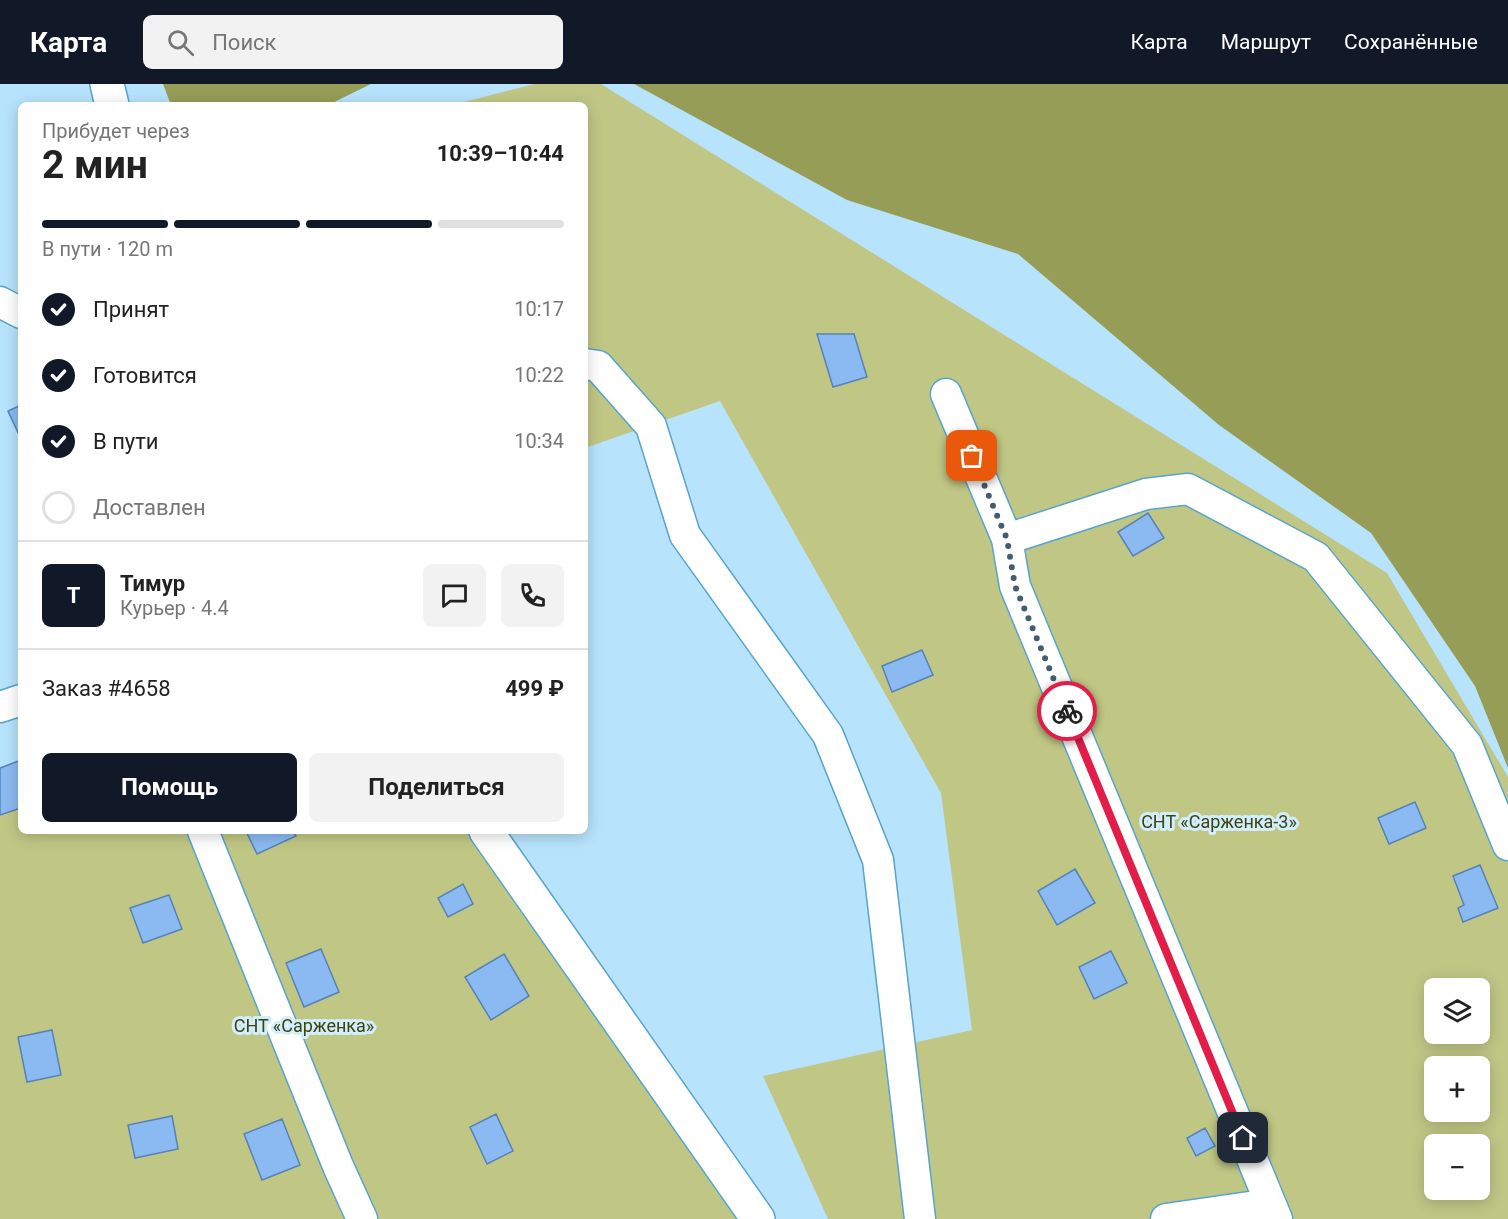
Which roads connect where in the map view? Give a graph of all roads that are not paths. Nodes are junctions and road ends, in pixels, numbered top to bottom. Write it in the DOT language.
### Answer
graph roads {
  1 [pos="107,84"];
  2 [pos="111,102"];
  3 [pos="0,302"];
  4 [pos="18,311"];
  5 [pos="588,364"];
  6 [pos="946,394"];
  7 [pos="1007,539"];
  8 [pos="18,701"];
  9 [pos="0,707"];
  10 [pos="204,834"];
  11 [pos="488,834"];
  12 [pos="1508,844"];
  13 [pos="1274,1212"];
  14 [pos="362,1219"];
  15 [pos="758,1219"];
  16 [pos="920,1219"];
  17 [pos="1166,1219"];
  1 -- 2 [label="main road"];
  3 -- 4 [label="street"];
  5 -- 16 [label="street"];
  6 -- 7 [label="street"];
  7 -- 12 [label="street"];
  7 -- 13 [label="street"];
  8 -- 9 [label="street"];
  10 -- 14 [label="street"];
  11 -- 15 [label="main road"];
  13 -- 17 [label="street"];
}
